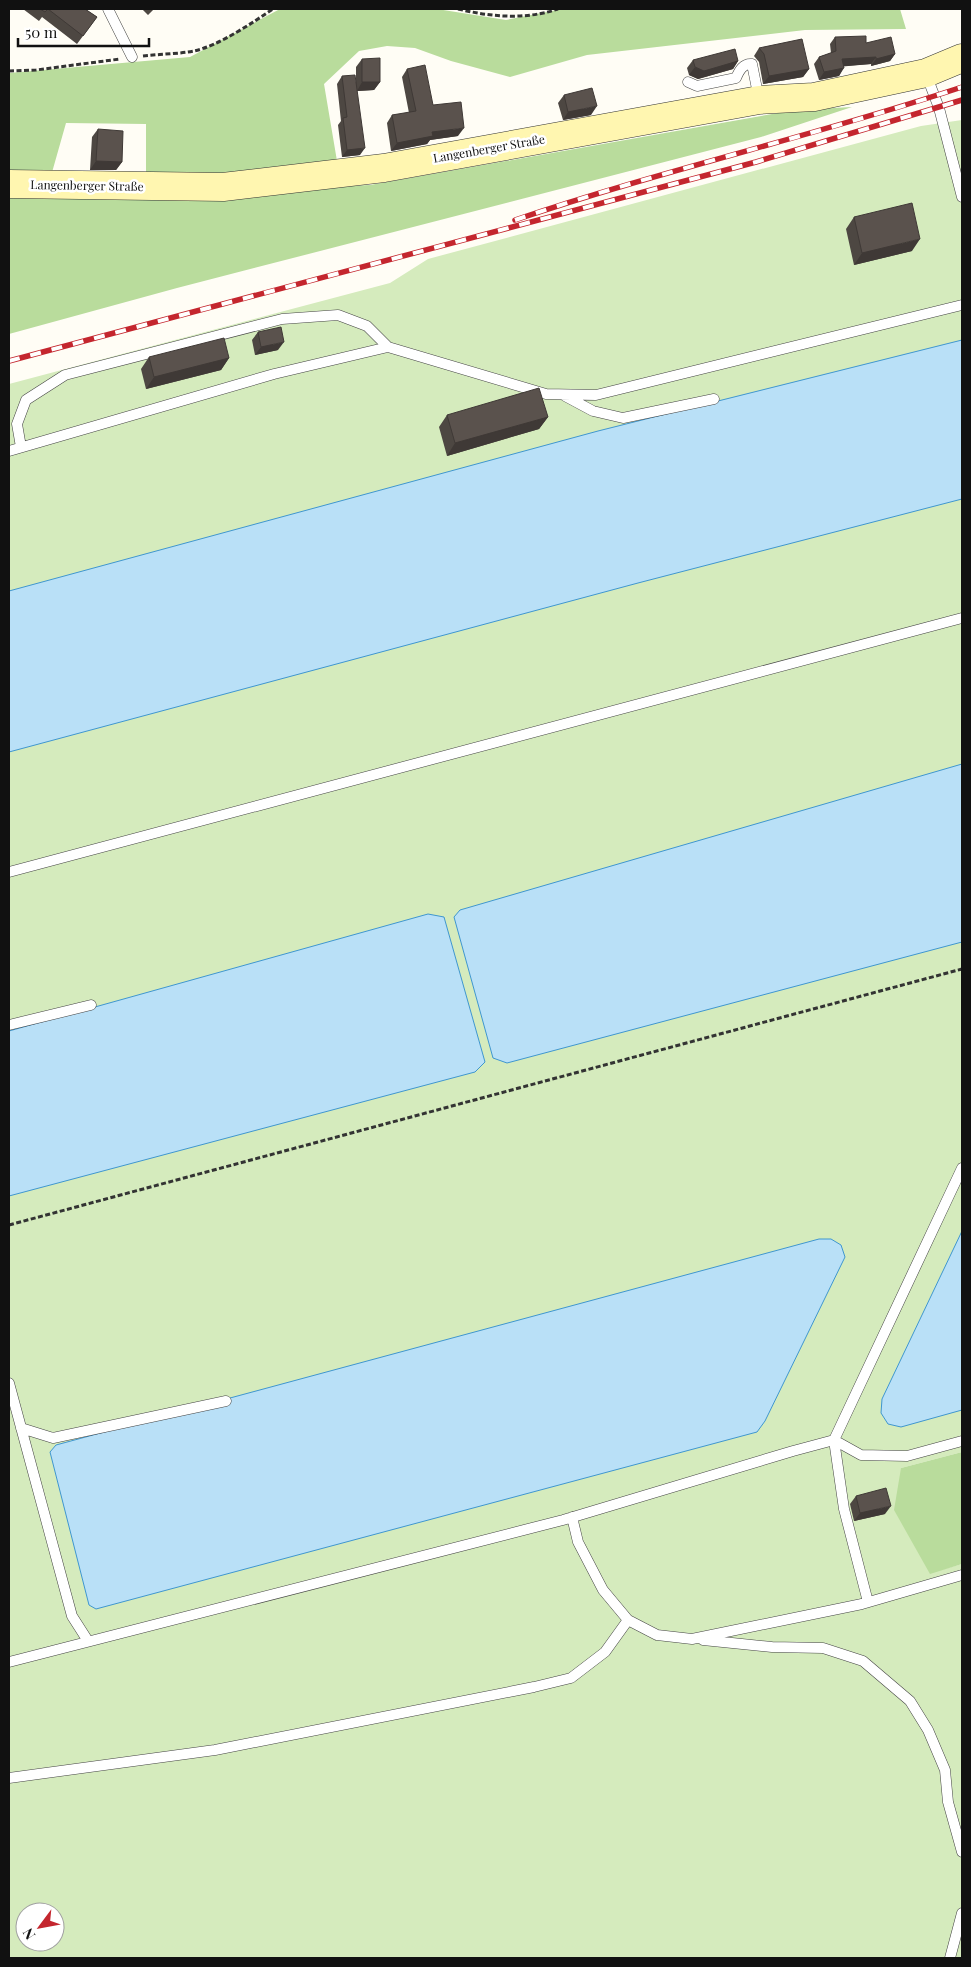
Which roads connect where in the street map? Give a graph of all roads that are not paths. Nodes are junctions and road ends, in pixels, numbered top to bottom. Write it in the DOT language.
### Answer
graph roads {
  1 [pos="108,9"];
  2 [pos="132,57"];
  3 [pos="962,58"];
  4 [pos="926,73"];
  5 [pos="688,82"];
  6 [pos="759,100"];
  7 [pos="9,184"];
  8 [pos="962,197"];
  9 [pos="962,305"];
  10 [pos="388,347"];
  11 [pos="562,394"];
  12 [pos="714,399"];
  13 [pos="20,447"];
  14 [pos="9,451"];
  15 [pos="962,618"];
  16 [pos="9,872"];
  17 [pos="91,1005"];
  18 [pos="9,1025"];
  19 [pos="962,1168"];
  20 [pos="10,1390"];
  21 [pos="226,1401"];
  22 [pos="21,1428"];
  23 [pos="834,1440"];
  24 [pos="962,1441"];
  25 [pos="572,1517"];
  26 [pos="962,1575"];
  27 [pos="868,1602"];
  28 [pos="628,1620"];
  29 [pos="692,1639"];
  30 [pos="88,1641"];
  31 [pos="9,1662"];
  32 [pos="9,1778"];
  33 [pos="962,1852"];
  34 [pos="962,1913"];
  35 [pos="950,1958"];
  1 -- 2 [label="lane"];
  3 -- 4 [label="main road, Langenberger Straße"];
  4 -- 6 [label="main road, Langenberger Straße"];
  4 -- 8 [label="lane"];
  5 -- 6 [label="lane"];
  6 -- 7 [label="main road, Langenberger Straße"];
  9 -- 11 [label="lane"];
  10 -- 11 [label="lane"];
  10 -- 13 [label="lane"];
  10 -- 13 [label="lane"];
  11 -- 12 [label="lane"];
  13 -- 14 [label="lane"];
  15 -- 16 [label="lane"];
  17 -- 18 [label="lane"];
  19 -- 23 [label="lane"];
  20 -- 22 [label="lane"];
  21 -- 22 [label="lane"];
  22 -- 30 [label="lane"];
  23 -- 24 [label="lane"];
  23 -- 25 [label="lane"];
  23 -- 27 [label="lane"];
  25 -- 28 [label="lane"];
  25 -- 30 [label="lane"];
  26 -- 27 [label="lane"];
  27 -- 29 [label="lane"];
  28 -- 29 [label="lane"];
  28 -- 32 [label="lane"];
  29 -- 33 [label="lane"];
  30 -- 31 [label="lane"];
  34 -- 35 [label="lane"];
}
